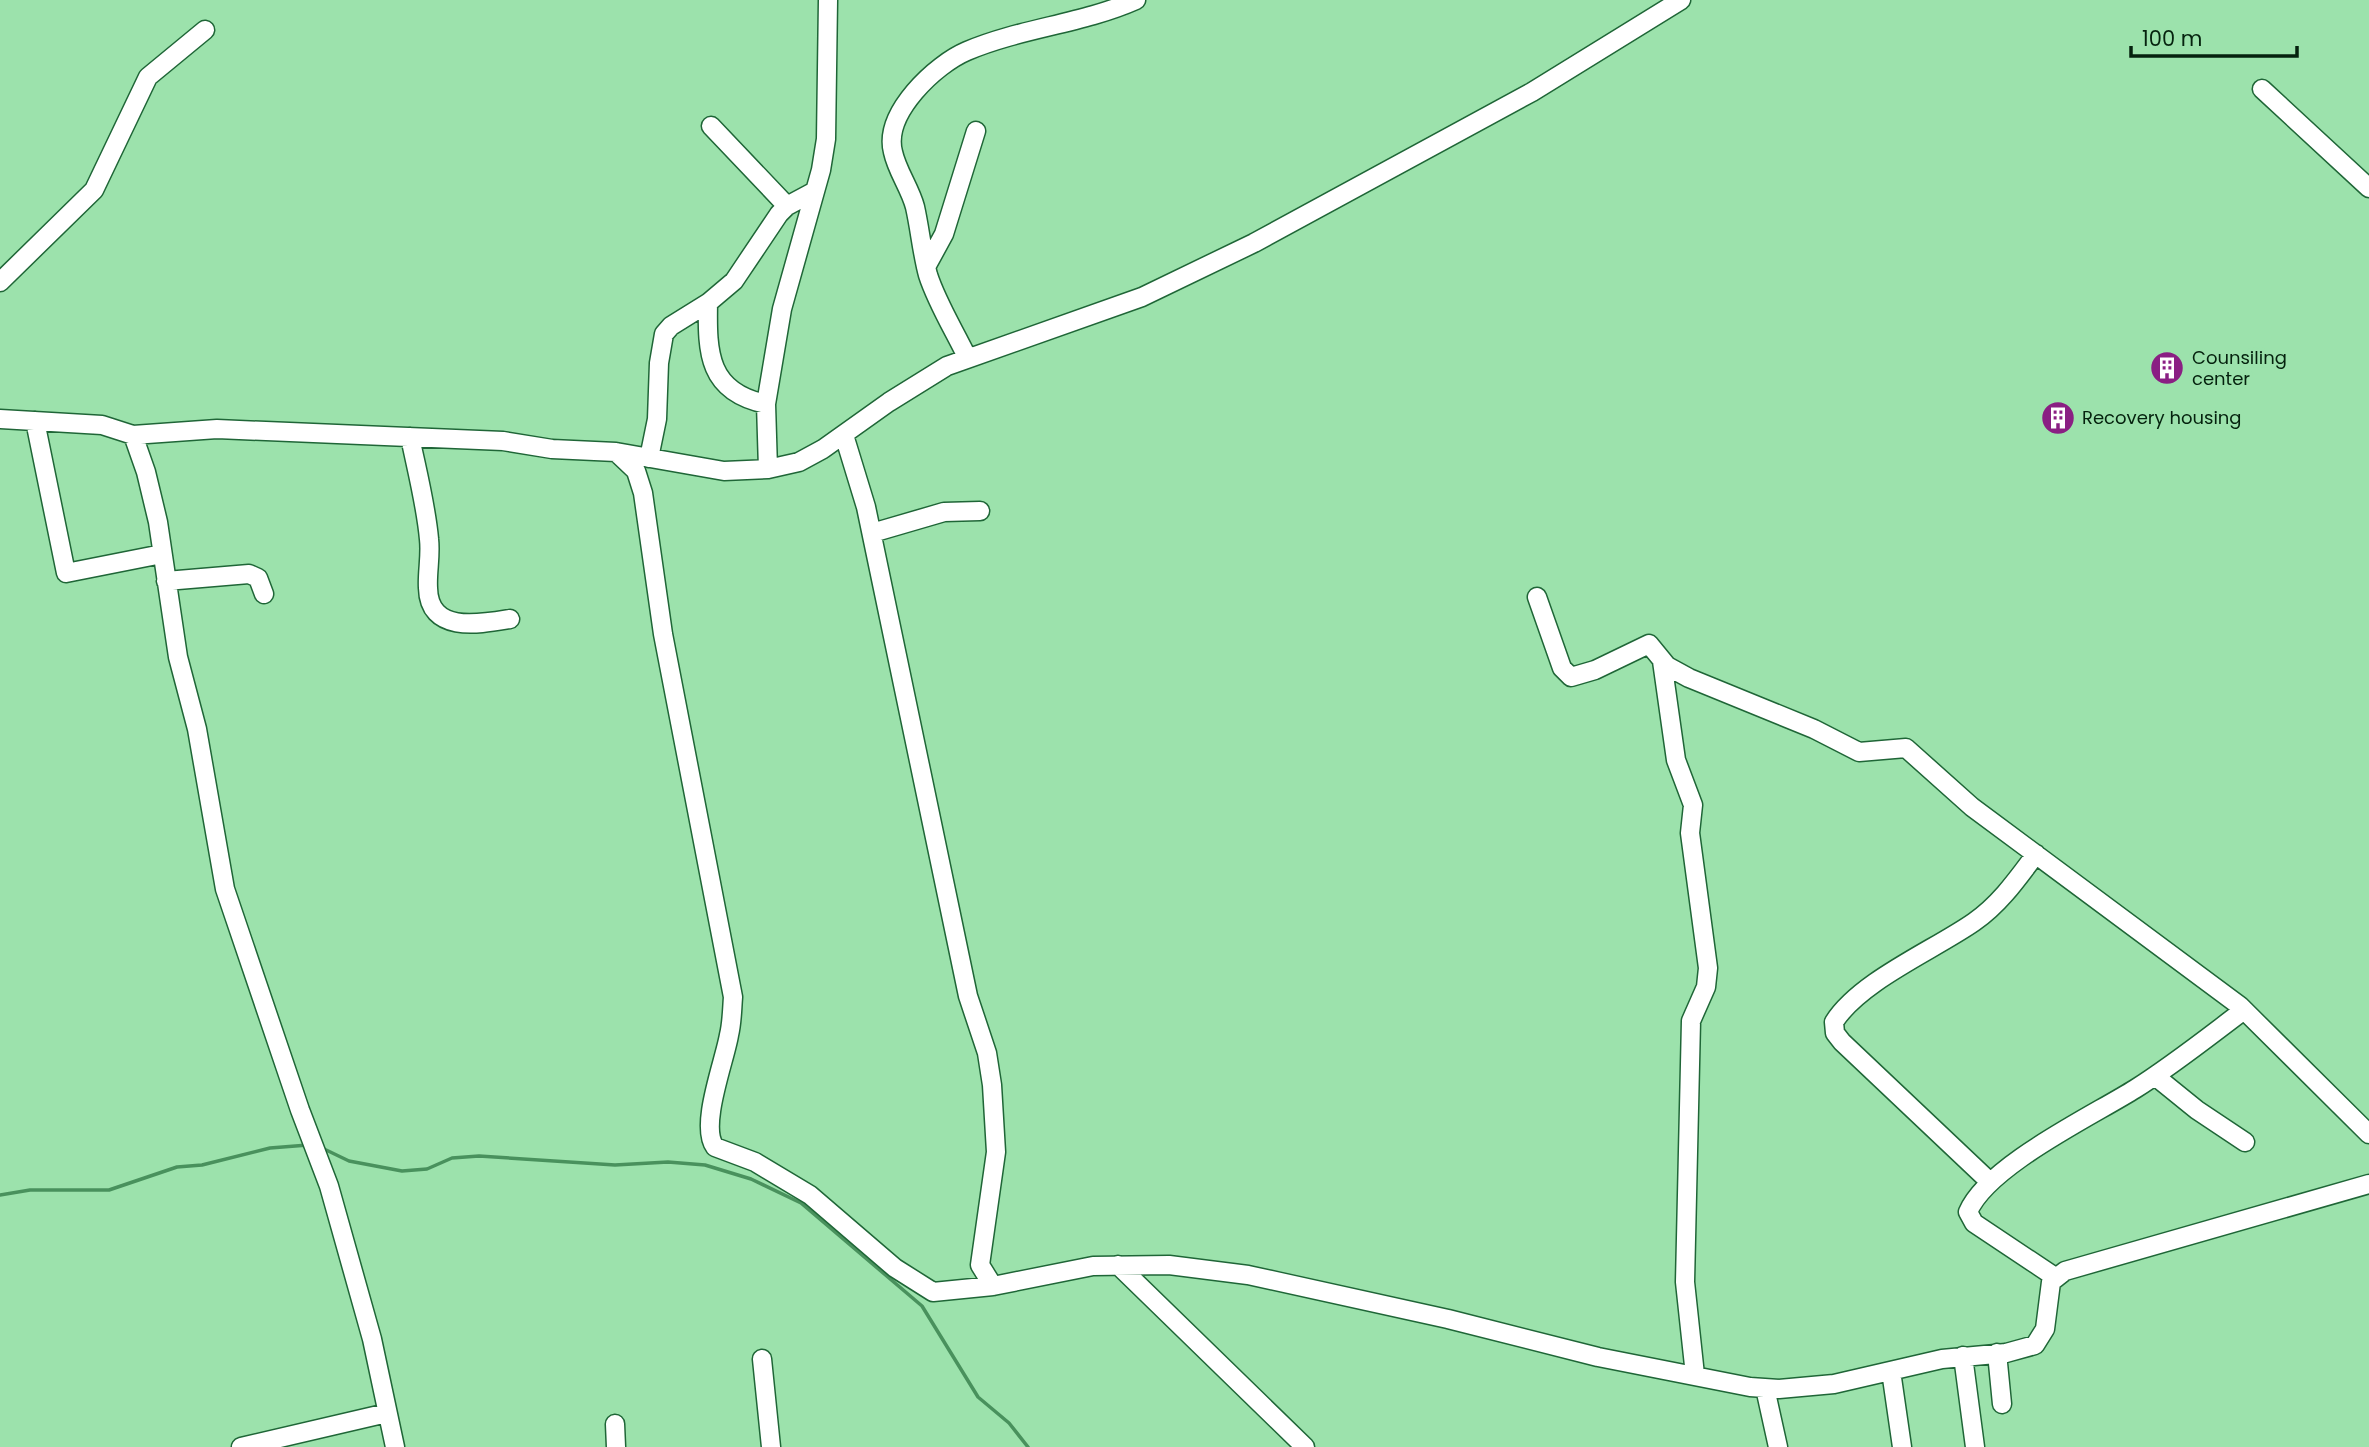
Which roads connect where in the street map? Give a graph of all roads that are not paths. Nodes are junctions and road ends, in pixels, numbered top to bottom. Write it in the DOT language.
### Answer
graph roads {
  1 [pos="828,0"];
  2 [pos="1136,0"];
  3 [pos="1681,0"];
  4 [pos="205,30"];
  5 [pos="2262,89"];
  6 [pos="712,126"];
  7 [pos="976,131"];
  8 [pos="2369,188"];
  9 [pos="815,191"];
  10 [pos="787,206"];
  11 [pos="926,267"];
  12 [pos="0,282"];
  13 [pos="708,303"];
  14 [pos="967,357"];
  15 [pos="766,404"];
  16 [pos="0,419"];
  17 [pos="35,421"];
  18 [pos="133,435"];
  19 [pos="844,435"];
  20 [pos="410,437"];
  21 [pos="617,452"];
  22 [pos="649,458"];
  23 [pos="768,469"];
  24 [pos="979,511"];
  25 [pos="872,533"];
  26 [pos="162,554"];
  27 [pos="166,581"];
  28 [pos="264,594"];
  29 [pos="1537,597"];
  30 [pos="510,619"];
  31 [pos="1662,661"];
  32 [pos="2036,854"];
  33 [pos="2244,1010"];
  34 [pos="2155,1076"];
  35 [pos="2369,1134"];
  36 [pos="2245,1142"];
  37 [pos="1990,1182"];
  38 [pos="2369,1184"];
  39 [pos="1118,1265"];
  40 [pos="2055,1276"];
  41 [pos="993,1286"];
  42 [pos="1997,1353"];
  43 [pos="1963,1356"];
  44 [pos="762,1359"];
  45 [pos="1891,1371"];
  46 [pos="1695,1375"];
  47 [pos="1765,1388"];
  48 [pos="2002,1404"];
  49 [pos="387,1413"];
  50 [pos="615,1424"];
  51 [pos="241,1447"];
  52 [pos="395,1447"];
  53 [pos="616,1447"];
  54 [pos="771,1447"];
  55 [pos="1305,1447"];
  56 [pos="1778,1447"];
  57 [pos="1902,1447"];
  58 [pos="1975,1447"];
  1 -- 9 [label="street"];
  2 -- 11 [label="street"];
  3 -- 14 [label="street"];
  4 -- 12 [label="street"];
  5 -- 8 [label="street"];
  6 -- 10 [label="street"];
  7 -- 11 [label="street"];
  9 -- 10 [label="street"];
  9 -- 15 [label="street"];
  10 -- 13 [label="street"];
  11 -- 14 [label="street"];
  13 -- 15 [label="street"];
  13 -- 22 [label="street"];
  14 -- 19 [label="street"];
  15 -- 23 [label="street"];
  16 -- 17 [label="street"];
  17 -- 18 [label="street"];
  17 -- 26 [label="street"];
  18 -- 20 [label="street"];
  18 -- 26 [label="street"];
  19 -- 23 [label="street"];
  19 -- 25 [label="street"];
  20 -- 21 [label="street"];
  20 -- 30 [label="street"];
  21 -- 22 [label="street"];
  21 -- 41 [label="street"];
  22 -- 23 [label="street"];
  24 -- 25 [label="street"];
  25 -- 41 [label="street"];
  26 -- 27 [label="street"];
  27 -- 28 [label="street"];
  27 -- 49 [label="street"];
  29 -- 31 [label="street"];
  31 -- 32 [label="street"];
  31 -- 46 [label="street"];
  32 -- 33 [label="street"];
  32 -- 37 [label="street"];
  33 -- 34 [label="street"];
  33 -- 35 [label="street"];
  34 -- 36 [label="street"];
  34 -- 37 [label="street"];
  37 -- 40 [label="street"];
  38 -- 40 [label="street"];
  39 -- 41 [label="street"];
  39 -- 46 [label="street"];
  39 -- 55 [label="street"];
  40 -- 42 [label="street"];
  42 -- 43 [label="street"];
  42 -- 48 [label="street"];
  43 -- 45 [label="street"];
  43 -- 58 [label="street"];
  44 -- 54 [label="street"];
  45 -- 47 [label="street"];
  45 -- 57 [label="street"];
  46 -- 47 [label="street"];
  47 -- 56 [label="street"];
  49 -- 51 [label="street"];
  49 -- 52 [label="street"];
  50 -- 53 [label="street"];
}
